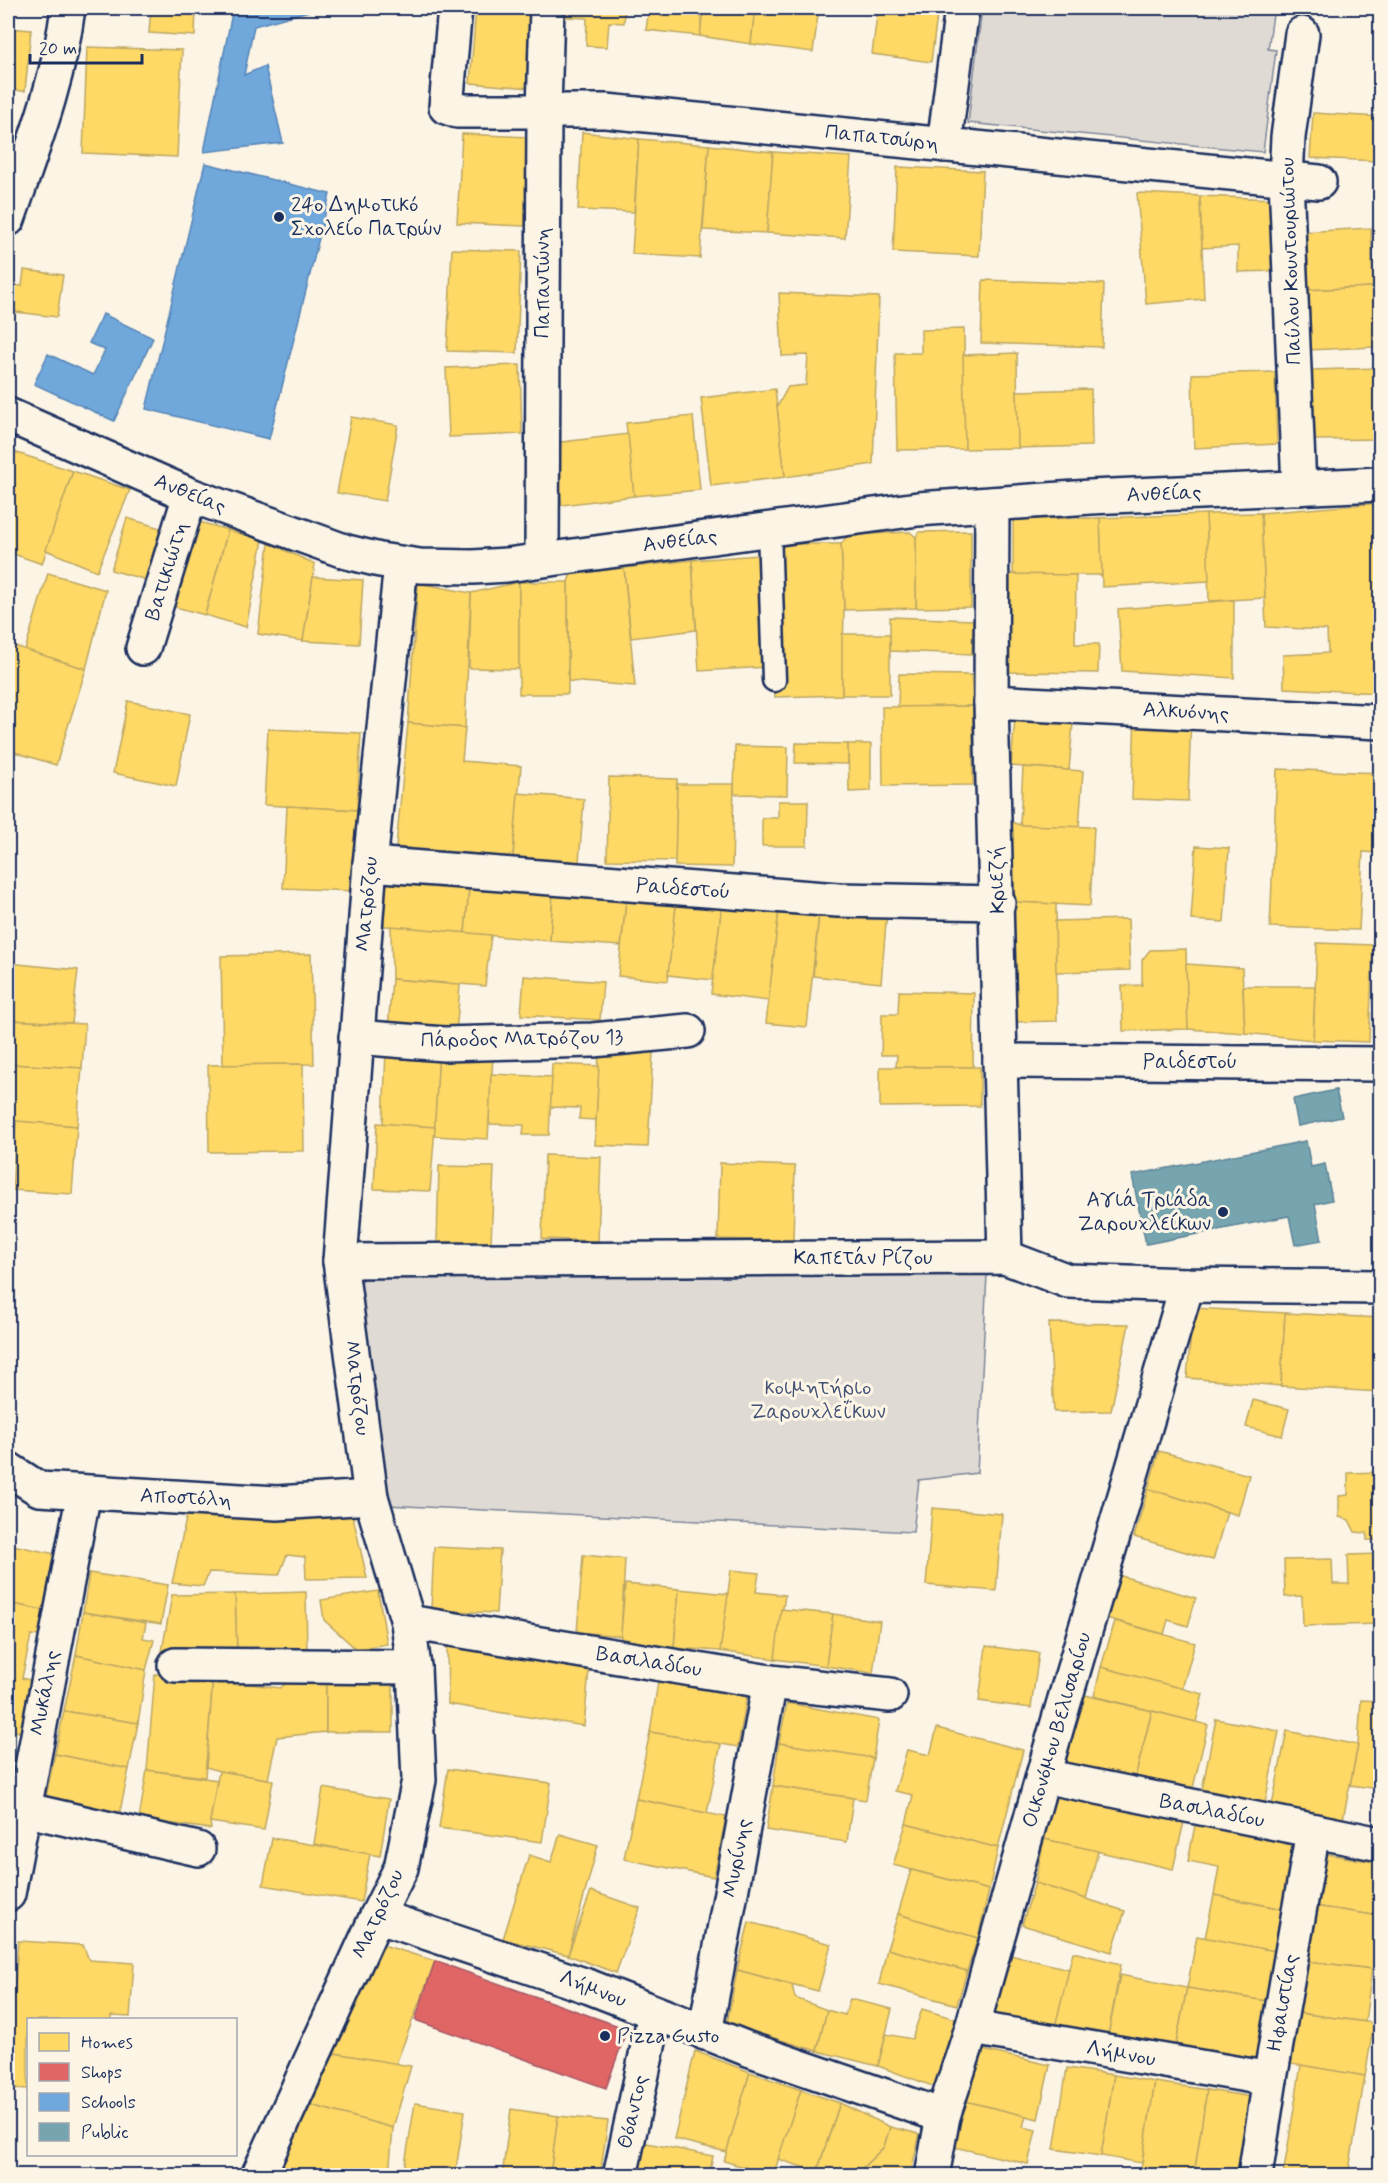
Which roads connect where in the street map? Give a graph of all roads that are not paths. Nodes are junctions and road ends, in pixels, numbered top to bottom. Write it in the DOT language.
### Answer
graph roads {
  1 [pos="68,8"];
  2 [pos="455,8"];
  3 [pos="548,8"];
  4 [pos="962,8"];
  5 [pos="1302,34"];
  6 [pos="544,110"];
  7 [pos="944,145"];
  8 [pos="1286,179"];
  9 [pos="1319,182"];
  10 [pos="8,219"];
  11 [pos="8,415"];
  12 [pos="1380,484"];
  13 [pos="1299,488"];
  14 [pos="190,495"];
  15 [pos="992,504"];
  16 [pos="768,529"];
  17 [pos="542,559"];
  18 [pos="401,564"];
  19 [pos="143,648"];
  20 [pos="774,680"];
  21 [pos="991,702"];
  22 [pos="1380,722"];
  23 [pos="370,864"];
  24 [pos="998,903"];
  25 [pos="688,1030"];
  26 [pos="356,1037"];
  27 [pos="1000,1061"];
  28 [pos="1380,1064"];
  29 [pos="1005,1257"];
  30 [pos="340,1262"];
  31 [pos="1187,1285"];
  32 [pos="1380,1287"];
  33 [pos="8,1469"];
  34 [pos="84,1492"];
  35 [pos="371,1497"];
  36 [pos="408,1623"];
  37 [pos="175,1665"];
  38 [pos="414,1667"];
  39 [pos="770,1682"];
  40 [pos="890,1695"];
  41 [pos="1043,1776"];
  42 [pos="23,1809"];
  43 [pos="1313,1831"];
  44 [pos="1380,1844"];
  45 [pos="198,1849"];
  46 [pos="8,1894"];
  47 [pos="377,1916"];
  48 [pos="656,2014"];
  49 [pos="972,2028"];
  50 [pos="705,2033"];
  51 [pos="1270,2079"];
  52 [pos="944,2116"];
  53 [pos="258,2175"];
  54 [pos="620,2175"];
  55 [pos="932,2175"];
  56 [pos="1255,2175"];
  1 -- 10 [label="street"];
  2 -- 6 [label="street, Παπατσώρη"];
  3 -- 6 [label="street, Παπαντώνη"];
  4 -- 7 [label="street"];
  5 -- 8 [label="street, Παύλου Κουντουριώτου"];
  6 -- 7 [label="street, Παπατσώρη"];
  6 -- 17 [label="street, Παπαντώνη"];
  7 -- 8 [label="street, Παπατσώρη"];
  8 -- 9 [label="street, Παπατσώρη"];
  8 -- 13 [label="street, Παύλου Κουντουριώτου"];
  11 -- 14 [label="street, Ανθείας"];
  12 -- 13 [label="street, Ανθείας"];
  13 -- 15 [label="street, Ανθείας"];
  14 -- 18 [label="street, Ανθείας"];
  14 -- 19 [label="street, Βατικιώτη"];
  15 -- 16 [label="street, Ανθείας"];
  15 -- 21 [label="street, Κριεζή"];
  16 -- 17 [label="street, Ανθείας"];
  16 -- 20 [label="lane"];
  17 -- 18 [label="street, Ανθείας"];
  18 -- 23 [label="street, Ματρόζου"];
  21 -- 22 [label="street, Αλκυόνης"];
  21 -- 24 [label="street, Κριεζή"];
  23 -- 24 [label="street, Ραιδεστού"];
  23 -- 26 [label="street, Ματρόζου"];
  24 -- 27 [label="street, Κριεζή"];
  25 -- 26 [label="street, Πάροδος Ματρόζου 13"];
  26 -- 30 [label="street, Ματρόζου"];
  27 -- 28 [label="street, Ραιδεστού"];
  27 -- 29 [label="street, Κριεζή"];
  29 -- 30 [label="street, Καπετάν Ρίζου"];
  29 -- 31 [label="street, Καπετάν Ρίζου"];
  30 -- 35 [label="street, Ματρόζου"];
  31 -- 32 [label="street, Καπετάν Ρίζου"];
  31 -- 41 [label="street, Οικονόμου Βελισαρίου"];
  33 -- 34 [label="street, Αποστόλη"];
  34 -- 35 [label="street, Αποστόλη"];
  34 -- 42 [label="street, Μυκάλης"];
  35 -- 36 [label="street, Ματρόζου"];
  36 -- 38 [label="street, Ματρόζου"];
  36 -- 39 [label="street, Βασιλαδίου"];
  37 -- 38 [label="street"];
  38 -- 47 [label="street, Ματρόζου"];
  39 -- 40 [label="street, Βασιλαδίου"];
  39 -- 50 [label="street, Μυρίνης"];
  41 -- 43 [label="street, Βασιλαδίου"];
  41 -- 49 [label="street, Οικονόμου Βελισαρίου"];
  42 -- 45 [label="street"];
  42 -- 46 [label="street, Μυκάλης"];
  43 -- 44 [label="street, Βασιλαδίου"];
  43 -- 51 [label="street, Ηφαιστίας"];
  47 -- 48 [label="street, Λήμνου"];
  47 -- 53 [label="street, Ματρόζου"];
  48 -- 50 [label="street, Λήμνου"];
  48 -- 54 [label="street, Θόαντος"];
  49 -- 51 [label="street, Λήμνου"];
  49 -- 52 [label="street, Οικονόμου Βελισαρίου"];
  50 -- 52 [label="street, Λήμνου"];
  51 -- 56 [label="street, Ηφαιστίας"];
  52 -- 55 [label="street, Οικονόμου Βελισαρίου"];
}
